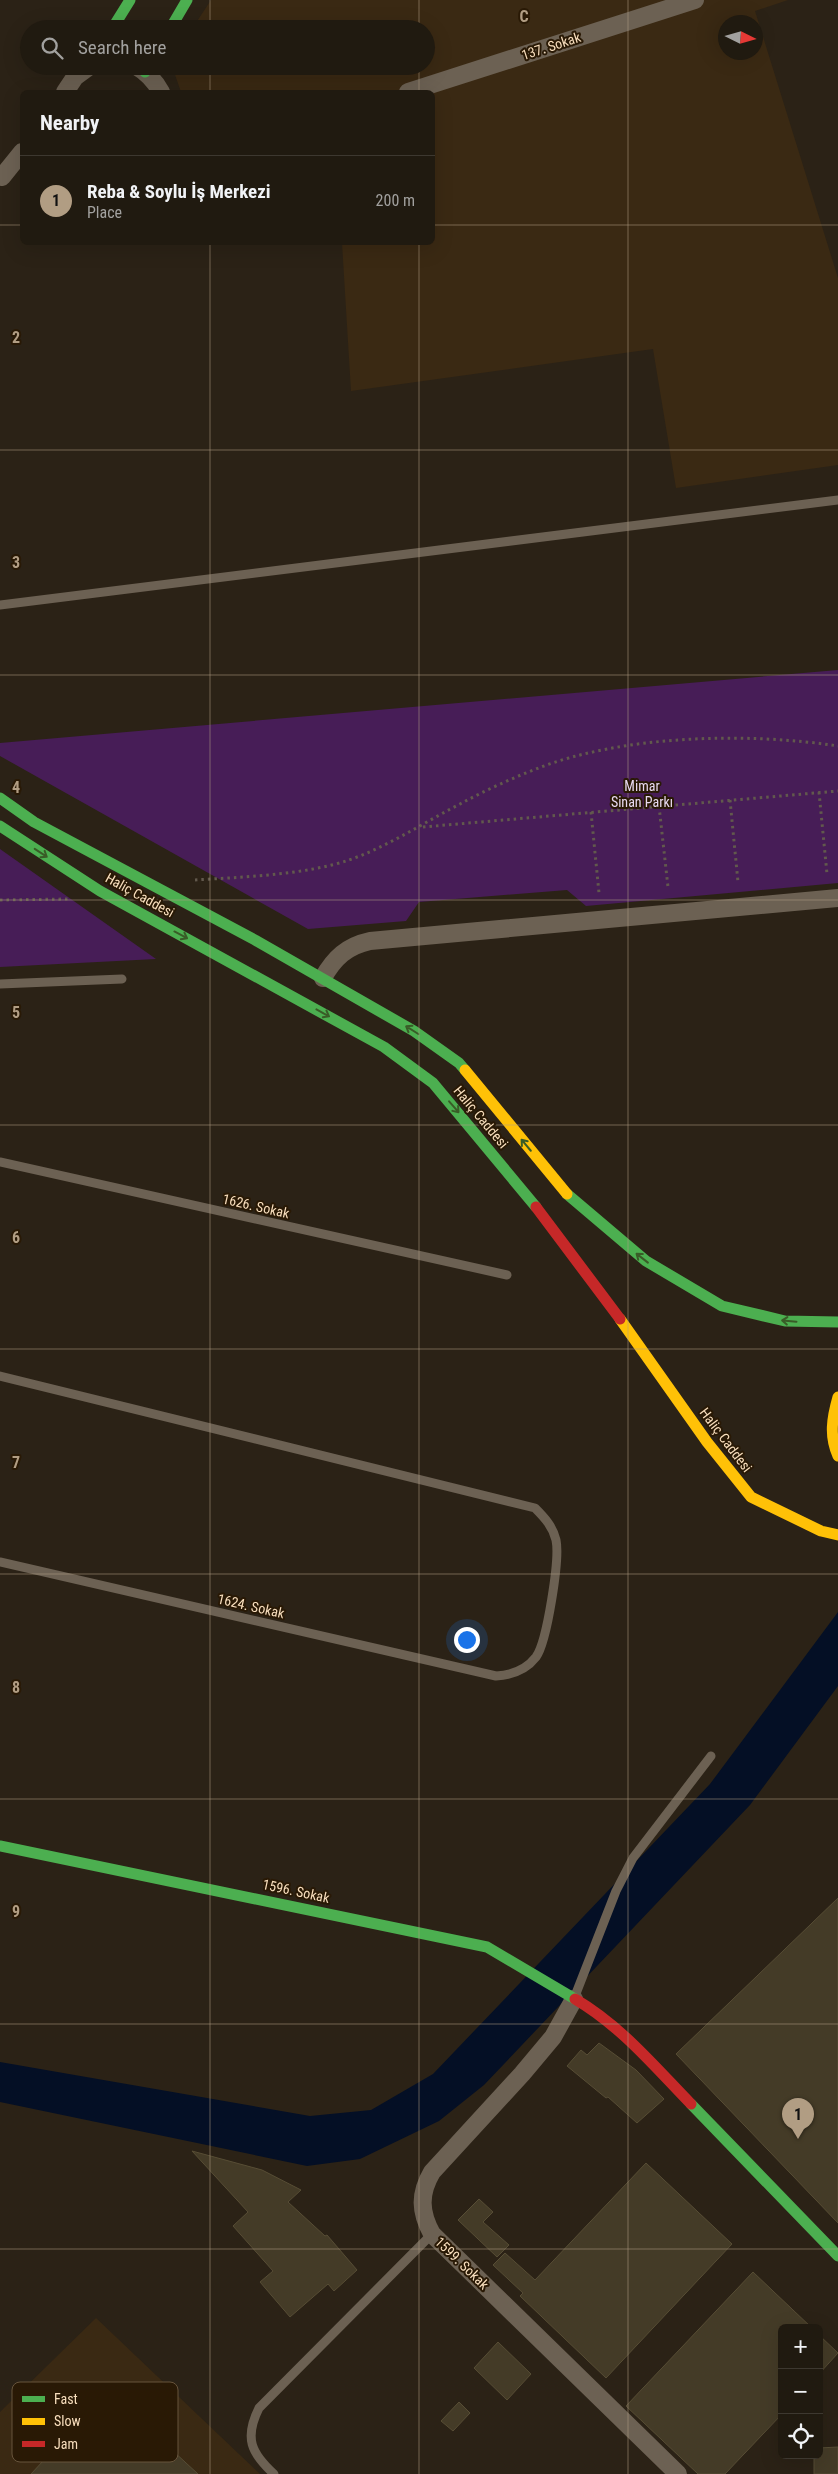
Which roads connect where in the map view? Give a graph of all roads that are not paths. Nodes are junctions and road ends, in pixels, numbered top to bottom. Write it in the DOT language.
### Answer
graph roads {
  1 [pos="130,0"];
  2 [pos="187,0"];
  3 [pos="695,0"];
  4 [pos="118,20"];
  5 [pos="175,20"];
  6 [pos="78,75"];
  7 [pos="149,75"];
  8 [pos="66,90"];
  9 [pos="160,90"];
  10 [pos="414,90"];
  11 [pos="20,154"];
  12 [pos="20,174"];
  13 [pos="1,177"];
  14 [pos="838,500"];
  15 [pos="0,605"];
  16 [pos="0,798"];
  17 [pos="0,826"];
  18 [pos="838,898"];
  19 [pos="323,978"];
  20 [pos="122,979"];
  21 [pos="0,984"];
  22 [pos="0,1162"];
  23 [pos="507,1275"];
  24 [pos="838,1322"];
  25 [pos="0,1376"];
  26 [pos="838,1397"];
  27 [pos="838,1456"];
  28 [pos="838,1535"];
  29 [pos="0,1562"];
  30 [pos="711,1756"];
  31 [pos="0,1846"];
  32 [pos="574,1999"];
  33 [pos="432,2234"];
  34 [pos="838,2256"];
  35 [pos="274,2474"];
  36 [pos="678,2474"];
  1 -- 4 [label="main road"];
  2 -- 5 [label="main road"];
  3 -- 10 [label="street, 137. Sokak"];
  6 -- 8 [label="street"];
  7 -- 9 [label="street"];
  11 -- 13 [label="street"];
  12 -- 13 [label="street"];
  14 -- 15 [label="lane"];
  16 -- 19 [label="main road, Haliç Caddesi"];
  17 -- 28 [label="main road, Haliç Caddesi, one-way"];
  18 -- 19 [label="street"];
  24 -- 19 [label="main road, Haliç Caddesi, one-way"];
  20 -- 21 [label="lane"];
  22 -- 23 [label="lane, 1626. Sokak"];
  25 -- 29 [label="lane, 1624. Sokak"];
  26 -- 27 [label="main road"];
  30 -- 32 [label="lane"];
  31 -- 32 [label="main road, 1596. Sokak"];
  32 -- 33 [label="street, 1599. Sokak"];
  32 -- 34 [label="main road, 1596. Sokak"];
  33 -- 35 [label="lane"];
  33 -- 36 [label="street, 1599. Sokak"];
}
